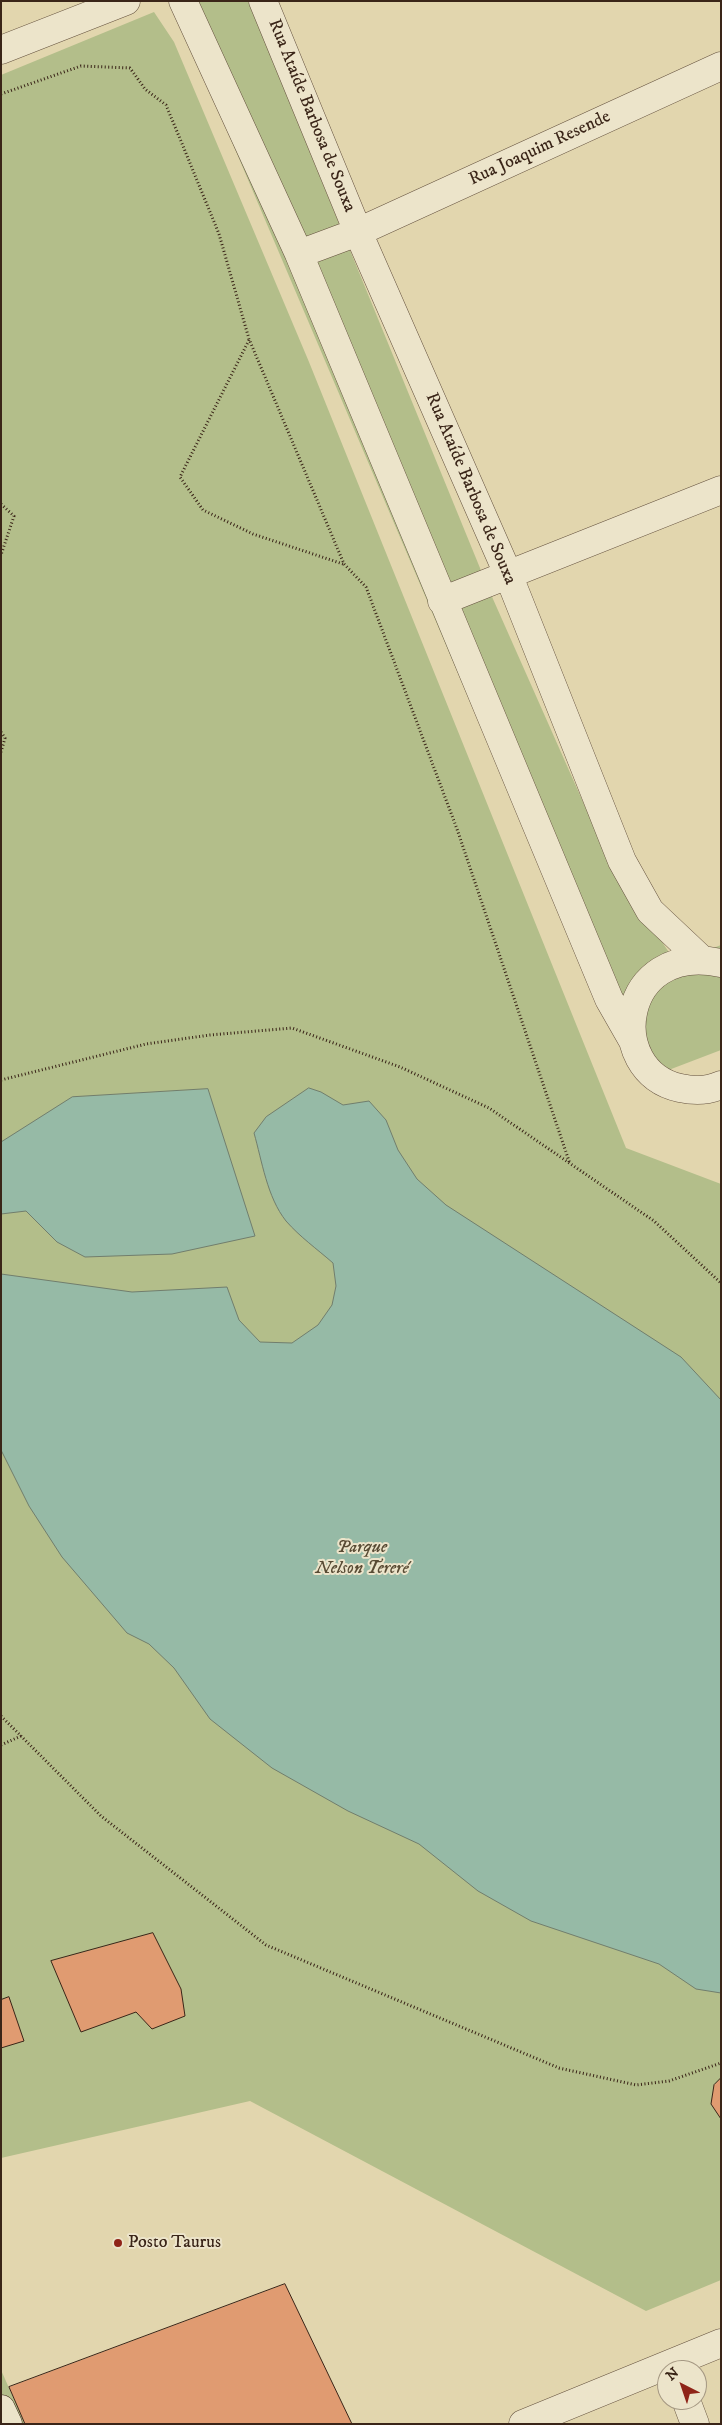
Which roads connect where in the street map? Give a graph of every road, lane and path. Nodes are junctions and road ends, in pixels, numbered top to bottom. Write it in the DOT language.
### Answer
graph roads {
  1 [pos="126,1"];
  2 [pos="183,1"];
  3 [pos="263,1"];
  4 [pos="1,50"];
  5 [pos="721,66"];
  6 [pos="1,94"];
  7 [pos="358,232"];
  8 [pos="299,254"];
  9 [pos="249,340"];
  10 [pos="721,490"];
  11 [pos="1,504"];
  12 [pos="1,555"];
  13 [pos="344,564"];
  14 [pos="508,574"];
  15 [pos="442,600"];
  16 [pos="1,732"];
  17 [pos="1,752"];
  18 [pos="711,961"];
  19 [pos="633,1041"];
  20 [pos="1,1080"];
  21 [pos="718,1088"];
  22 [pos="570,1164"];
  23 [pos="721,1283"];
  24 [pos="1,1716"];
  25 [pos="21,1736"];
  26 [pos="1,1745"];
  27 [pos="721,2062"];
  28 [pos="721,2343"];
  29 [pos="687,2360"];
  30 [pos="657,2373"];
  31 [pos="1,2409"];
  32 [pos="690,2410"];
  33 [pos="8,2424"];
  34 [pos="523,2424"];
  35 [pos="695,2424"];
  1 -- 4 [label="street"];
  2 -- 8 [label="street"];
  3 -- 7 [label="street, Rua Ataíde Barbosa de Souxa"];
  5 -- 7 [label="street, Rua Joaquim Resende"];
  6 -- 9 [label="path"];
  7 -- 8 [label="street, Rua Joaquim Resende"];
  7 -- 14 [label="street, Rua Ataíde Barbosa de Souxa"];
  8 -- 15 [label="street"];
  9 -- 13 [label="path"];
  9 -- 13 [label="path"];
  10 -- 14 [label="street"];
  11 -- 12 [label="path"];
  13 -- 22 [label="path"];
  14 -- 15 [label="street"];
  14 -- 18 [label="street, Rua Ataíde Barbosa de Souxa"];
  15 -- 19 [label="street"];
  16 -- 17 [label="path"];
  18 -- 19 [label="street"];
  19 -- 21 [label="street"];
  20 -- 22 [label="path"];
  22 -- 23 [label="path"];
  24 -- 25 [label="path"];
  25 -- 26 [label="path"];
  25 -- 27 [label="path"];
  28 -- 29 [label="street"];
  30 -- 34 [label="street"];
  31 -- 33 [label="street"];
  32 -- 35 [label="street"];
}
